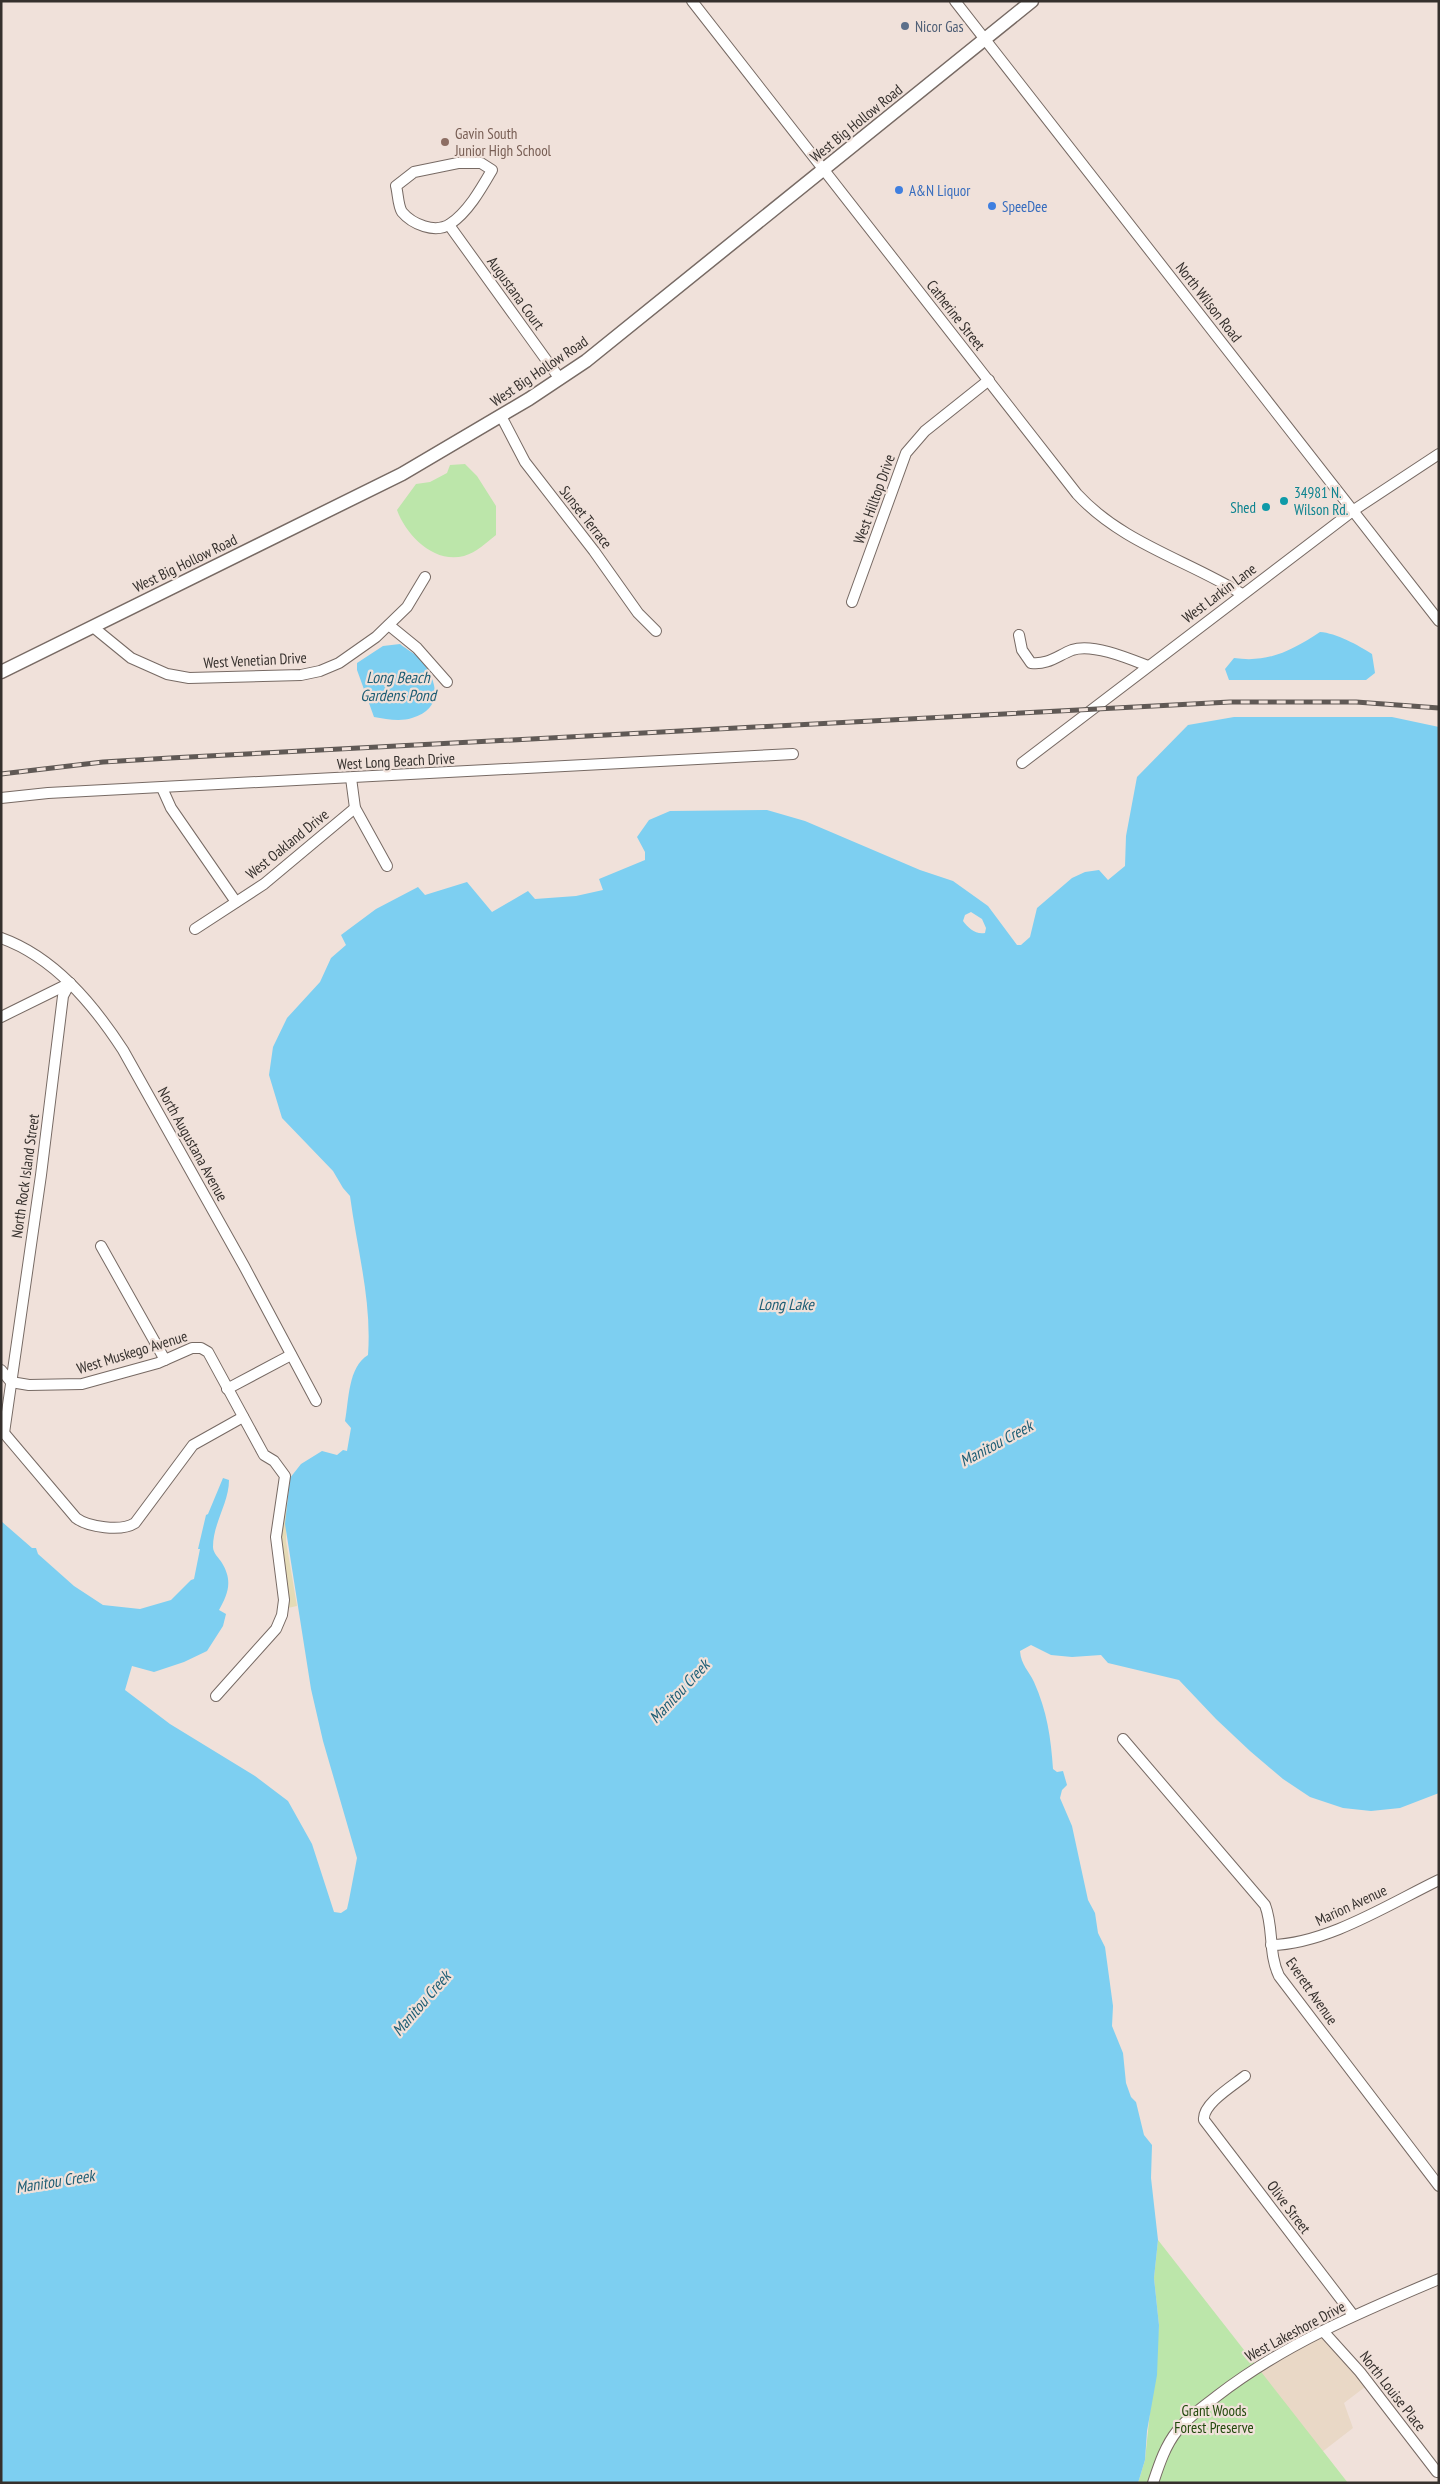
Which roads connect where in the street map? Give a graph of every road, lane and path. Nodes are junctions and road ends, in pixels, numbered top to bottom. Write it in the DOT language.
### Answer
graph roads {
  1 [pos="692,1"];
  2 [pos="955,1"];
  3 [pos="1032,1"];
  4 [pos="985,39"];
  5 [pos="824,170"];
  6 [pos="449,225"];
  7 [pos="560,379"];
  8 [pos="989,380"];
  9 [pos="501,416"];
  10 [pos="1439,454"];
  11 [pos="1354,510"];
  12 [pos="425,577"];
  13 [pos="1242,594"];
  14 [pos="852,602"];
  15 [pos="1439,621"];
  16 [pos="390,626"];
  17 [pos="93,627"];
  18 [pos="656,631"];
  19 [pos="1019,635"];
  20 [pos="1148,666"];
  21 [pos="1,672"];
  22 [pos="447,682"];
  23 [pos="793,754"];
  24 [pos="1022,763"];
  25 [pos="351,778"];
  26 [pos="162,788"];
  27 [pos="1,798"];
  28 [pos="355,808"];
  29 [pos="387,866"];
  30 [pos="236,902"];
  31 [pos="195,929"];
  32 [pos="1,938"];
  33 [pos="70,983"];
  34 [pos="1,1017"];
  35 [pos="101,1246"];
  36 [pos="292,1355"];
  37 [pos="165,1360"];
  38 [pos="1,1370"];
  39 [pos="11,1382"];
  40 [pos="227,1389"];
  41 [pos="316,1401"];
  42 [pos="243,1417"];
  43 [pos="3,1434"];
  44 [pos="216,1696"];
  45 [pos="1123,1739"];
  46 [pos="1439,1880"];
  47 [pos="1271,1944"];
  48 [pos="1245,2076"];
  49 [pos="1439,2186"];
  50 [pos="1439,2279"];
  51 [pos="1354,2316"];
  52 [pos="1323,2331"];
  53 [pos="1437,2472"];
  54 [pos="1153,2483"];
  1 -- 5 [label="street, Catherine Street"];
  2 -- 4 [label="street, North Wilson Road"];
  3 -- 4 [label="main road, West Big Hollow Road"];
  4 -- 5 [label="main road, West Big Hollow Road"];
  4 -- 11 [label="street, North Wilson Road"];
  5 -- 7 [label="main road, West Big Hollow Road"];
  5 -- 8 [label="street, Catherine Street"];
  6 -- 6 [label="street"];
  6 -- 7 [label="street, Augustana Court"];
  7 -- 9 [label="main road, West Big Hollow Road"];
  8 -- 13 [label="street, Catherine Street"];
  8 -- 14 [label="street, West Hilltop Drive"];
  9 -- 17 [label="main road, West Big Hollow Road"];
  9 -- 18 [label="street, Sunset Terrace"];
  10 -- 11 [label="street, West Larkin Lane"];
  11 -- 13 [label="street, West Larkin Lane"];
  11 -- 15 [label="street, North Wilson Road"];
  12 -- 16 [label="street, West Venetian Drive"];
  13 -- 20 [label="street, West Larkin Lane"];
  16 -- 17 [label="street, West Venetian Drive"];
  16 -- 22 [label="street"];
  17 -- 21 [label="main road, West Big Hollow Road"];
  19 -- 20 [label="street"];
  20 -- 24 [label="street, West Larkin Lane"];
  23 -- 25 [label="street, West Long Beach Drive"];
  25 -- 26 [label="street, West Long Beach Drive"];
  25 -- 28 [label="street"];
  26 -- 27 [label="street, West Long Beach Drive"];
  26 -- 30 [label="street"];
  28 -- 29 [label="street"];
  28 -- 30 [label="street, West Oakland Drive"];
  30 -- 31 [label="street, West Oakland Drive"];
  32 -- 33 [label="street, North Augustana Avenue"];
  33 -- 34 [label="street"];
  33 -- 36 [label="street, North Augustana Avenue"];
  33 -- 39 [label="street, North Rock Island Street"];
  35 -- 37 [label="street"];
  36 -- 40 [label="street"];
  36 -- 41 [label="street, North Augustana Avenue"];
  37 -- 39 [label="street, West Muskego Avenue"];
  37 -- 40 [label="street, West Muskego Avenue"];
  38 -- 39 [label="street"];
  39 -- 43 [label="street, North Rock Island Street"];
  40 -- 42 [label="street"];
  42 -- 43 [label="street"];
  42 -- 44 [label="street"];
  45 -- 47 [label="street, Everett Avenue"];
  46 -- 47 [label="street, Marion Avenue"];
  47 -- 49 [label="street, Everett Avenue"];
  48 -- 51 [label="street, Olive Street"];
  50 -- 51 [label="street, West Lakeshore Drive"];
  51 -- 52 [label="street, West Lakeshore Drive"];
  52 -- 53 [label="street, North Louise Place"];
  52 -- 54 [label="street, West Lakeshore Drive"];
}
